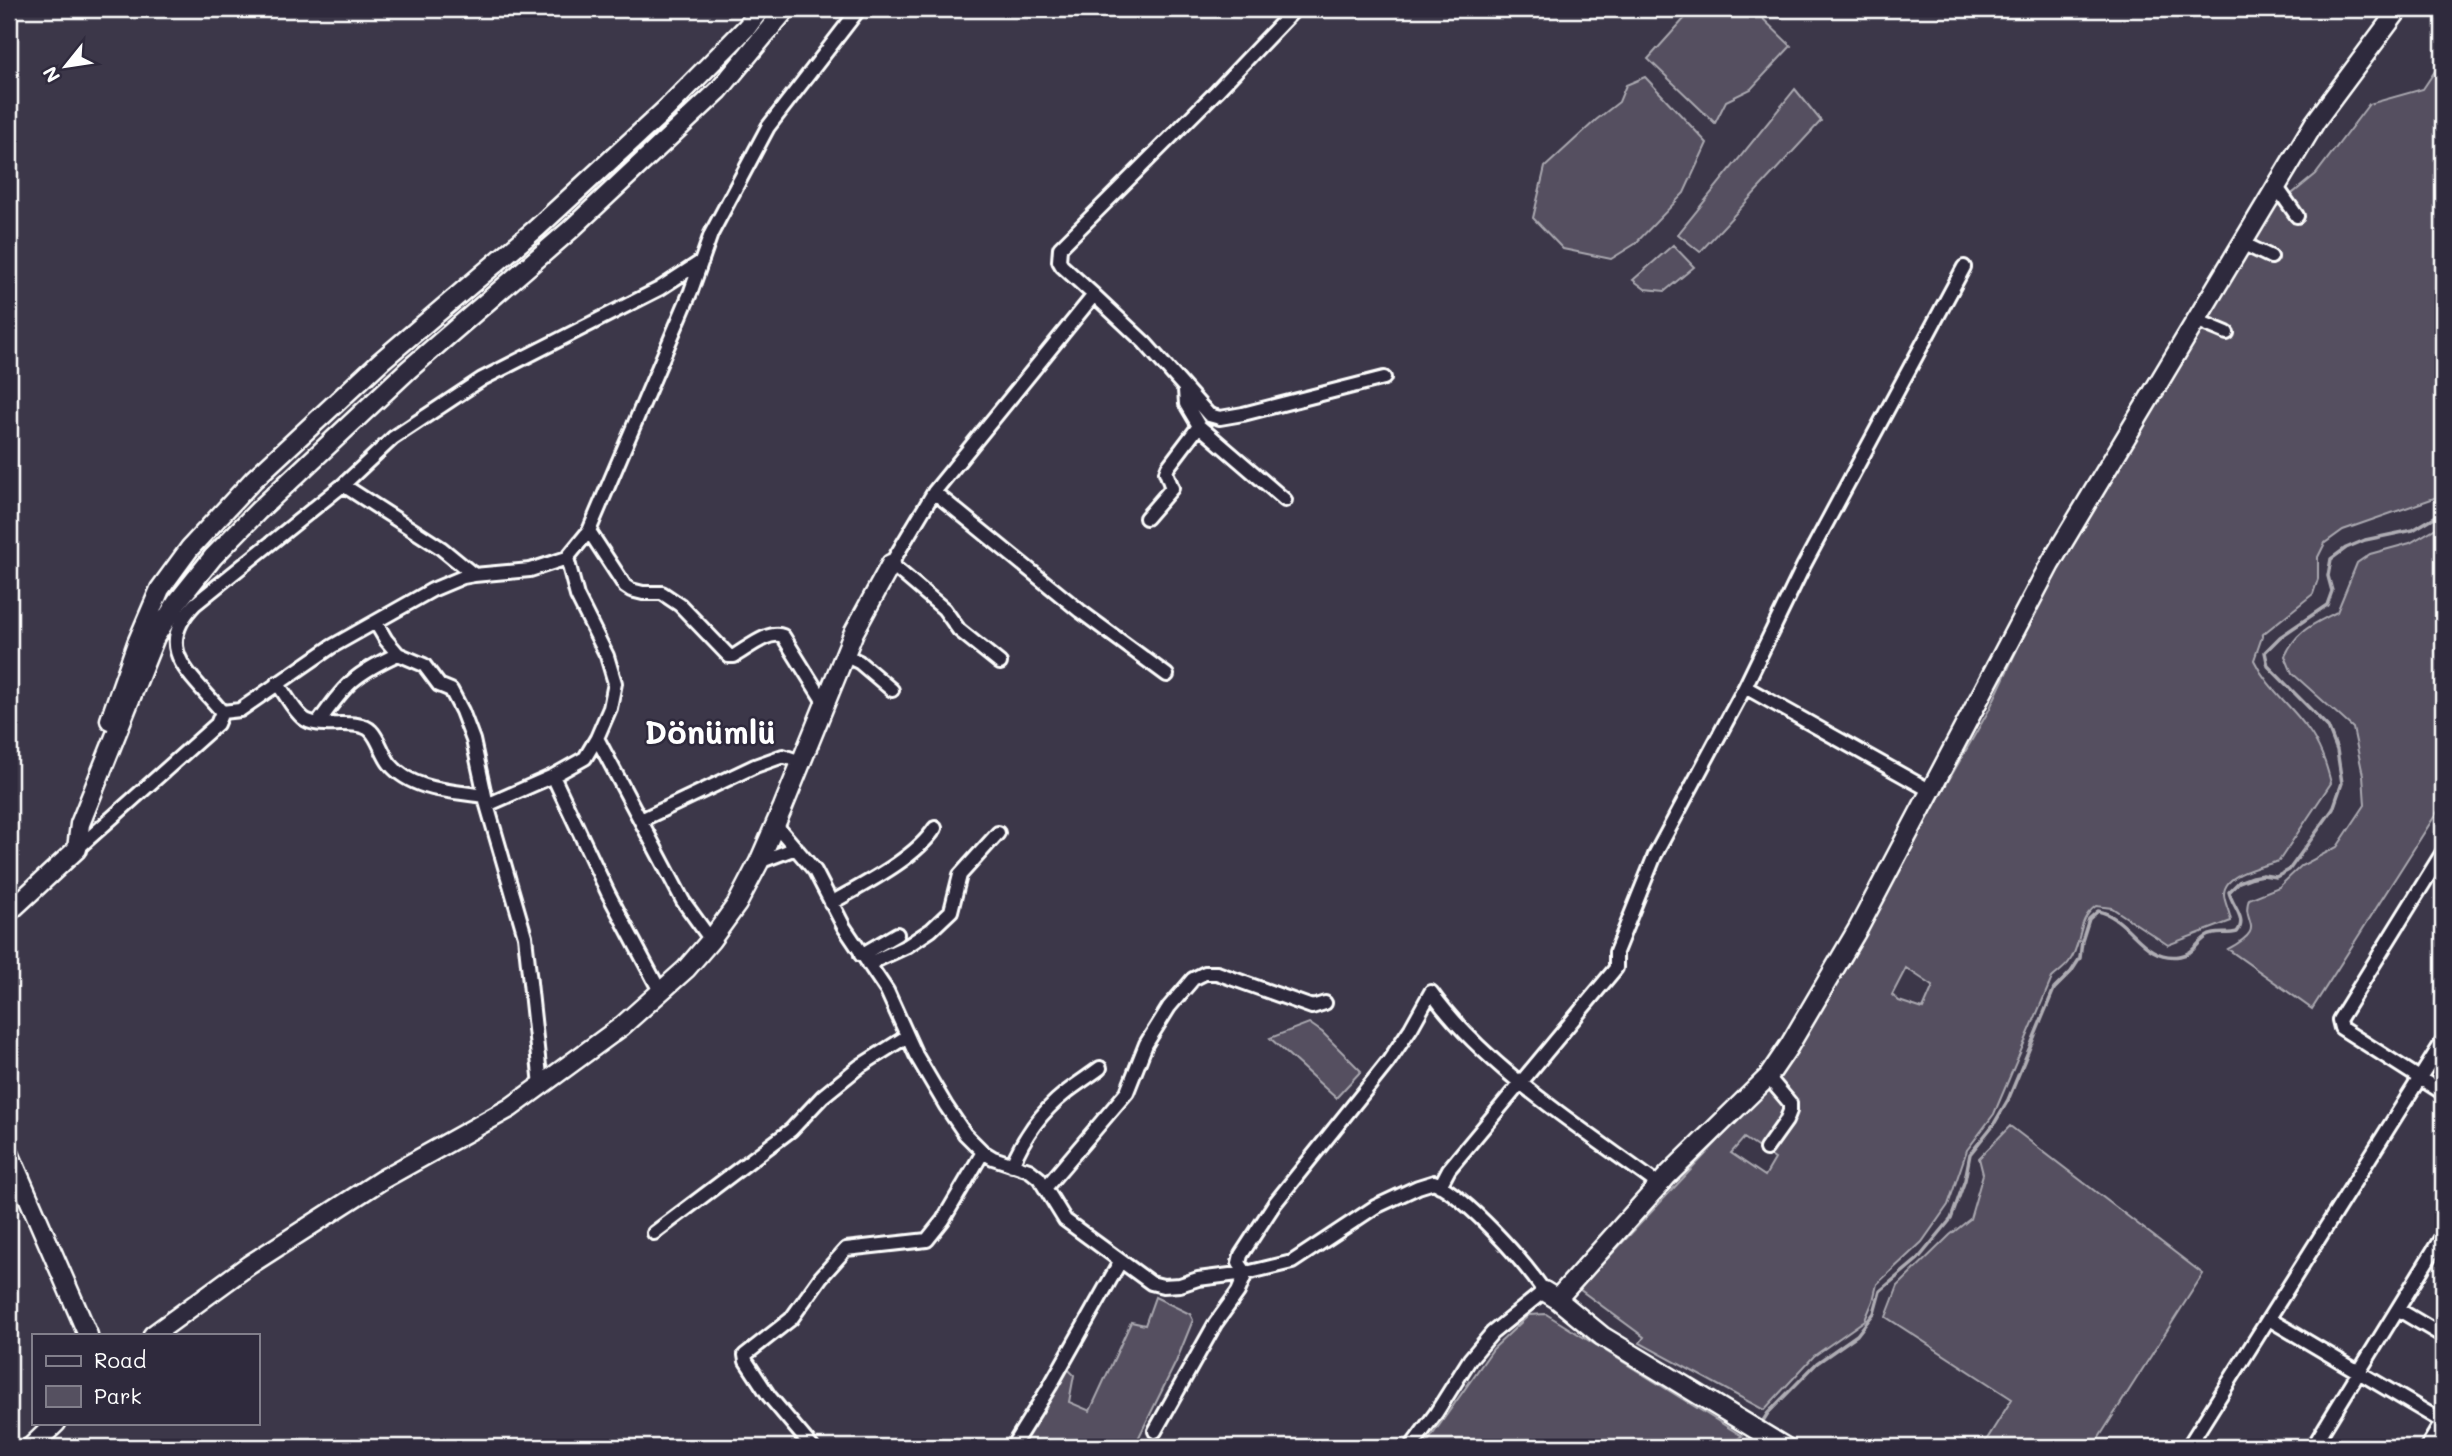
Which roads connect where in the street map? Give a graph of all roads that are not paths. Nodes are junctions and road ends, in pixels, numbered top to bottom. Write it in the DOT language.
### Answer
graph roads {
  1 [pos="760,9"];
  2 [pos="786,9"];
  3 [pos="857,9"];
  4 [pos="1295,9"];
  5 [pos="2399,9"];
  6 [pos="2276,186"];
  7 [pos="2297,216"];
  8 [pos="2242,243"];
  9 [pos="2271,257"];
  10 [pos="702,261"];
  11 [pos="1964,267"];
  12 [pos="1094,295"];
  13 [pos="2196,320"];
  14 [pos="2227,333"];
  15 [pos="1384,378"];
  16 [pos="1185,390"];
  17 [pos="1199,426"];
  18 [pos="343,485"];
  19 [pos="934,492"];
  20 [pos="1285,500"];
  21 [pos="1146,518"];
  22 [pos="589,531"];
  23 [pos="567,558"];
  24 [pos="891,564"];
  25 [pos="474,575"];
  26 [pos="376,623"];
  27 [pos="398,654"];
  28 [pos="844,655"];
  29 [pos="1000,663"];
  30 [pos="1167,676"];
  31 [pos="277,683"];
  32 [pos="1745,687"];
  33 [pos="892,690"];
  34 [pos="824,702"];
  35 [pos="222,712"];
  36 [pos="318,723"];
  37 [pos="597,738"];
  38 [pos="801,762"];
  39 [pos="554,776"];
  40 [pos="1931,791"];
  41 [pos="486,801"];
  42 [pos="640,820"];
  43 [pos="775,824"];
  44 [pos="935,828"];
  45 [pos="999,833"];
  46 [pos="796,848"];
  47 [pos="77,849"];
  48 [pos="2443,852"];
  49 [pos="759,862"];
  50 [pos="60,865"];
  51 [pos="831,903"];
  52 [pos="9,912"];
  53 [pos="897,934"];
  54 [pos="711,940"];
  55 [pos="864,959"];
  56 [pos="661,993"];
  57 [pos="1325,1003"];
  58 [pos="906,1037"];
  59 [pos="2443,1041"];
  60 [pos="1100,1068"];
  61 [pos="1768,1077"];
  62 [pos="2421,1078"];
  63 [pos="1521,1083"];
  64 [pos="541,1085"];
  65 [pos="2443,1093"];
  66 [pos="1766,1149"];
  67 [pos="983,1152"];
  68 [pos="9,1153"];
  69 [pos="1012,1165"];
  70 [pos="1659,1185"];
  71 [pos="1440,1186"];
  72 [pos="1046,1187"];
  73 [pos="654,1233"];
  74 [pos="2443,1236"];
  75 [pos="1120,1262"];
  76 [pos="1246,1273"];
  77 [pos="1550,1295"];
  78 [pos="2399,1310"];
  79 [pos="2269,1319"];
  80 [pos="88,1334"];
  81 [pos="154,1334"];
  82 [pos="2443,1336"];
  83 [pos="2360,1372"];
  84 [pos="2443,1422"];
  85 [pos="56,1424"];
  86 [pos="1155,1432"];
  87 [pos="31,1447"];
  88 [pos="811,1447"];
  89 [pos="1013,1447"];
  90 [pos="1411,1447"];
  91 [pos="1785,1447"];
  92 [pos="2188,1447"];
  93 [pos="2313,1447"];
  94 [pos="2427,1447"];
  1 -- 50 [label="street"];
  2 -- 47 [label="street"];
  3 -- 10 [label="street"];
  4 -- 12 [label="street"];
  5 -- 6 [label="street"];
  6 -- 7 [label="street"];
  6 -- 8 [label="street"];
  8 -- 9 [label="street"];
  8 -- 13 [label="street"];
  10 -- 18 [label="street"];
  10 -- 22 [label="street"];
  11 -- 32 [label="street"];
  12 -- 16 [label="street"];
  12 -- 19 [label="street"];
  13 -- 14 [label="street"];
  13 -- 40 [label="street"];
  15 -- 16 [label="street"];
  16 -- 17 [label="street"];
  17 -- 20 [label="street"];
  17 -- 21 [label="street"];
  18 -- 25 [label="street"];
  18 -- 35 [label="street"];
  19 -- 24 [label="street"];
  19 -- 30 [label="street"];
  22 -- 23 [label="street"];
  22 -- 34 [label="street"];
  23 -- 25 [label="street"];
  23 -- 37 [label="street"];
  24 -- 28 [label="street"];
  24 -- 29 [label="street"];
  25 -- 26 [label="street"];
  26 -- 27 [label="street"];
  26 -- 31 [label="street"];
  27 -- 36 [label="street"];
  27 -- 41 [label="street"];
  28 -- 33 [label="street"];
  28 -- 34 [label="street"];
  31 -- 35 [label="street"];
  31 -- 36 [label="street"];
  32 -- 40 [label="street"];
  32 -- 63 [label="street"];
  34 -- 38 [label="street"];
  35 -- 47 [label="street"];
  36 -- 41 [label="street"];
  37 -- 39 [label="street"];
  37 -- 42 [label="street"];
  38 -- 42 [label="street"];
  38 -- 43 [label="street"];
  39 -- 41 [label="street"];
  39 -- 56 [label="street"];
  40 -- 61 [label="street"];
  41 -- 64 [label="street"];
  42 -- 54 [label="street"];
  43 -- 46 [label="street"];
  43 -- 49 [label="street"];
  44 -- 51 [label="street"];
  45 -- 55 [label="street"];
  46 -- 49 [label="street"];
  46 -- 51 [label="street"];
  47 -- 50 [label="street"];
  48 -- 62 [label="street"];
  49 -- 54 [label="street"];
  50 -- 52 [label="street"];
  51 -- 55 [label="street"];
  53 -- 55 [label="street"];
  54 -- 56 [label="street"];
  55 -- 58 [label="street"];
  56 -- 64 [label="street"];
  57 -- 72 [label="street"];
  58 -- 67 [label="street"];
  58 -- 73 [label="street"];
  59 -- 62 [label="street"];
  60 -- 69 [label="street"];
  61 -- 66 [label="street"];
  61 -- 70 [label="street"];
  62 -- 65 [label="street"];
  62 -- 79 [label="street"];
  63 -- 70 [label="street"];
  63 -- 71 [label="street"];
  63 -- 76 [label="street"];
  64 -- 81 [label="street"];
  67 -- 69 [label="street"];
  67 -- 88 [label="street"];
  68 -- 80 [label="street"];
  69 -- 72 [label="street"];
  70 -- 77 [label="street"];
  71 -- 76 [label="street"];
  71 -- 77 [label="street"];
  72 -- 75 [label="street"];
  74 -- 78 [label="street"];
  75 -- 76 [label="street"];
  75 -- 89 [label="street"];
  76 -- 86 [label="street"];
  77 -- 90 [label="street"];
  77 -- 91 [label="street"];
  78 -- 82 [label="street"];
  78 -- 83 [label="street"];
  79 -- 83 [label="street"];
  79 -- 92 [label="street"];
  83 -- 84 [label="street"];
  83 -- 93 [label="street"];
  84 -- 94 [label="street"];
  85 -- 87 [label="street"];
}
